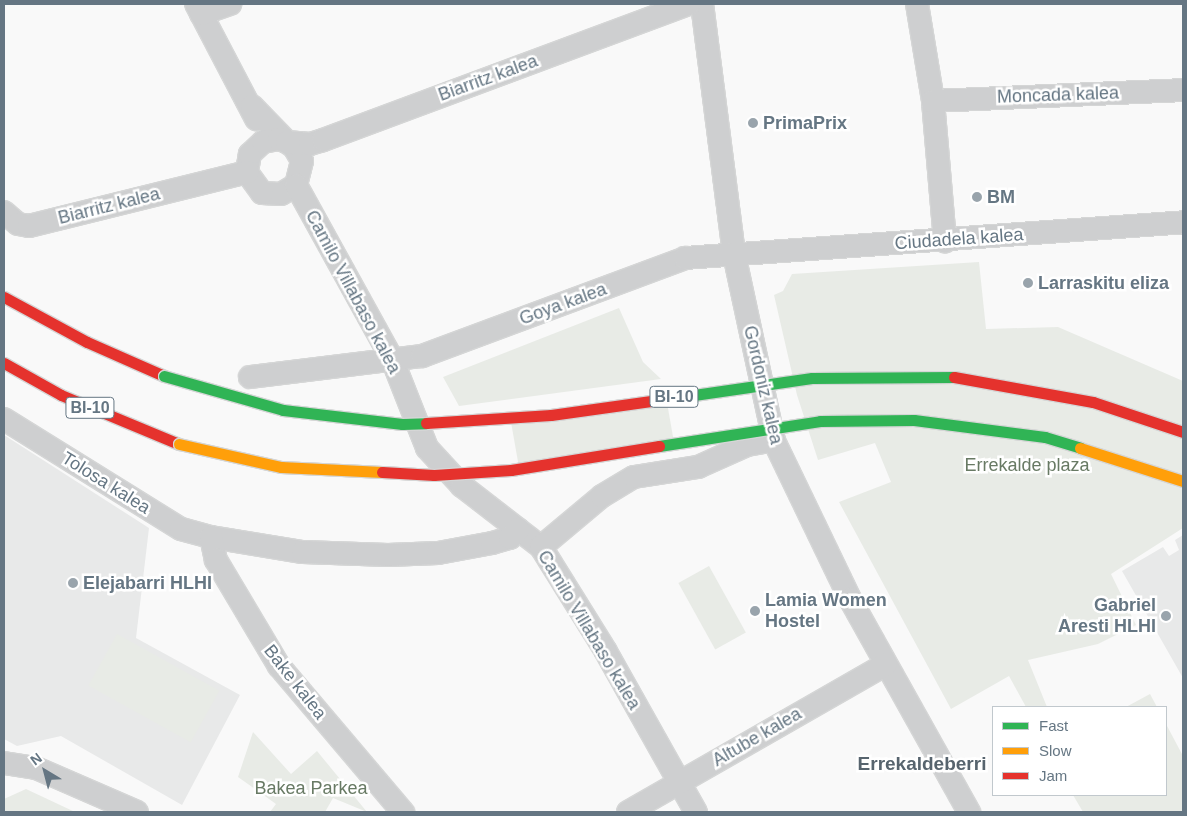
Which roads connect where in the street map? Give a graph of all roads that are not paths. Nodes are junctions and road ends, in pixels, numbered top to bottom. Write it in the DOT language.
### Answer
graph roads {
  1 [pos="230,4"];
  2 [pos="688,4"];
  3 [pos="702,4"];
  4 [pos="917,4"];
  5 [pos="199,9"];
  6 [pos="1183,90"];
  7 [pos="933,101"];
  8 [pos="252,106"];
  9 [pos="263,142"];
  10 [pos="287,142"];
  11 [pos="247,172"];
  12 [pos="296,185"];
  13 [pos="4,212"];
  14 [pos="1183,222"];
  15 [pos="945,241"];
  16 [pos="734,254"];
  17 [pos="4,297"];
  18 [pos="392,359"];
  19 [pos="4,363"];
  20 [pos="250,378"];
  21 [pos="4,419"];
  22 [pos="1183,432"];
  23 [pos="774,441"];
  24 [pos="1183,481"];
  25 [pos="518,529"];
  26 [pos="211,537"];
  27 [pos="541,547"];
  28 [pos="886,664"];
  29 [pos="4,763"];
  30 [pos="679,782"];
  31 [pos="137,812"];
  32 [pos="403,812"];
  33 [pos="628,812"];
  34 [pos="696,812"];
  35 [pos="969,812"];
  1 -- 5 [label="street"];
  2 -- 10 [label="street, Biarritz kalea"];
  3 -- 16 [label="street, Gordoniz kalea"];
  4 -- 7 [label="street"];
  5 -- 8 [label="street"];
  6 -- 7 [label="street, Moncada kalea"];
  7 -- 15 [label="street"];
  8 -- 9 [label="street"];
  8 -- 10 [label="street"];
  9 -- 10 [label="street"];
  9 -- 11 [label="street"];
  10 -- 12 [label="street"];
  11 -- 12 [label="street"];
  11 -- 13 [label="street, Biarritz kalea"];
  12 -- 18 [label="street, Camilo Villabaso kalea"];
  14 -- 15 [label="street, Ciudadela kalea"];
  15 -- 16 [label="street, Ciudadela kalea"];
  16 -- 18 [label="street, Goya kalea"];
  16 -- 23 [label="street, Gordoniz kalea"];
  17 -- 22 [label="highway, BI-10, bridge"];
  18 -- 20 [label="street, Goya kalea"];
  18 -- 25 [label="street, Camilo Villabaso kalea"];
  19 -- 24 [label="highway, BI-10, bridge"];
  21 -- 26 [label="street, Tolosa kalea"];
  23 -- 27 [label="street"];
  23 -- 28 [label="street, Gordoniz kalea"];
  25 -- 26 [label="street, Tolosa kalea"];
  25 -- 27 [label="street, Camilo Villabaso kalea"];
  26 -- 32 [label="street, Bake kalea"];
  27 -- 30 [label="street, Camilo Villabaso kalea"];
  28 -- 30 [label="street, Altube kalea"];
  28 -- 35 [label="street, Gordoniz kalea"];
  29 -- 31 [label="street"];
  30 -- 33 [label="street, Altube kalea"];
  30 -- 34 [label="street, Camilo Villabaso kalea"];
}
